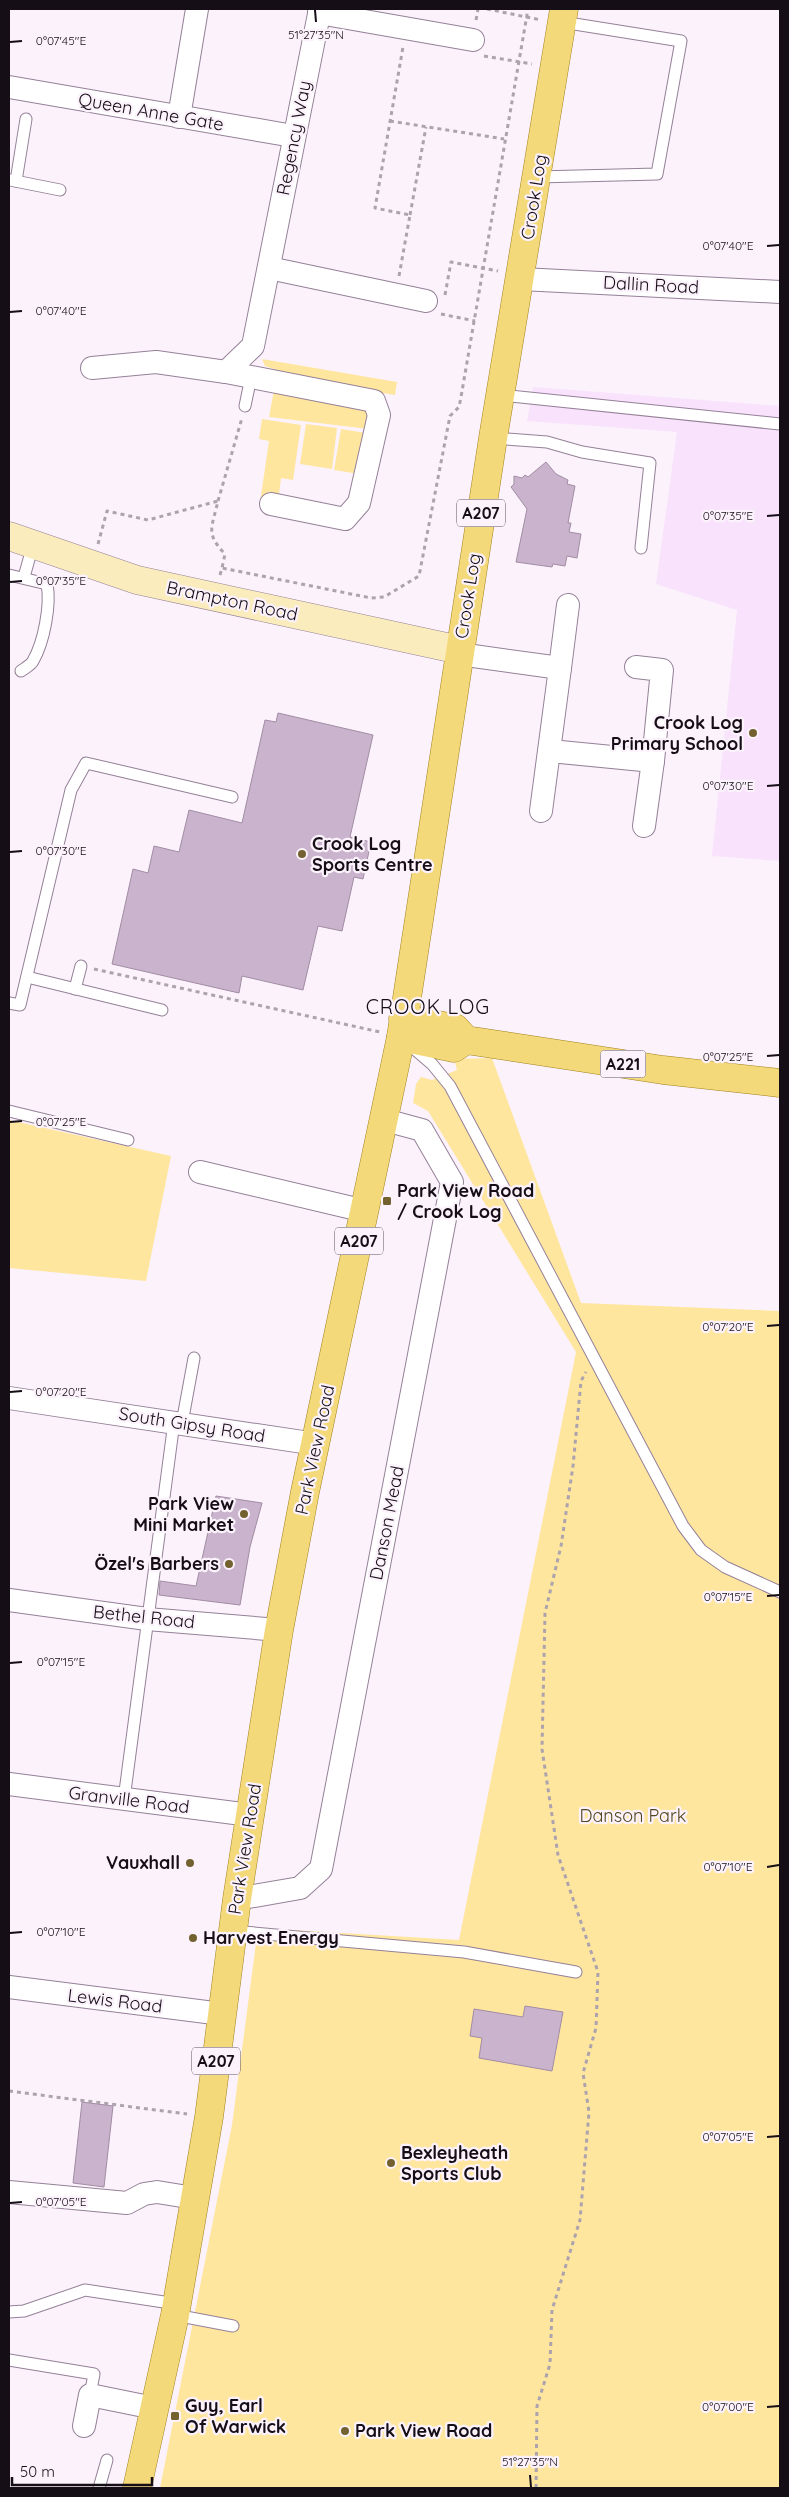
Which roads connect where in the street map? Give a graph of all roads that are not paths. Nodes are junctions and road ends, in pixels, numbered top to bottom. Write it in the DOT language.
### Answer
graph roads {
  1 [pos="197,9"];
  2 [pos="320,11"];
  3 [pos="558,17"];
  4 [pos="472,40"];
  5 [pos="9,86"];
  6 [pos="179,117"];
  7 [pos="26,118"];
  8 [pos="294,136"];
  9 [pos="537,178"];
  10 [pos="12,181"];
  11 [pos="60,190"];
  12 [pos="269,268"];
  13 [pos="513,276"];
  14 [pos="780,292"];
  15 [pos="439,304"];
  16 [pos="92,368"];
  17 [pos="226,372"];
  18 [pos="251,377"];
  19 [pos="500,395"];
  20 [pos="246,406"];
  21 [pos="780,424"];
  22 [pos="493,438"];
  23 [pos="271,504"];
  24 [pos="21,540"];
  25 [pos="642,548"];
  26 [pos="9,575"];
  27 [pos="24,577"];
  28 [pos="568,605"];
  29 [pos="460,652"];
  30 [pos="636,667"];
  31 [pos="560,668"];
  32 [pos="21,671"];
  33 [pos="550,751"];
  34 [pos="653,761"];
  35 [pos="232,797"];
  36 [pos="541,811"];
  37 [pos="644,826"];
  38 [pos="81,966"];
  39 [pos="27,977"];
  40 [pos="75,989"];
  41 [pos="9,1003"];
  42 [pos="162,1010"];
  43 [pos="402,1028"];
  44 [pos="780,1083"];
  45 [pos="9,1111"];
  46 [pos="385,1120"];
  47 [pos="128,1140"];
  48 [pos="200,1172"];
  49 [pos="365,1211"];
  50 [pos="194,1358"];
  51 [pos="9,1398"];
  52 [pos="178,1423"];
  53 [pos="316,1444"];
  54 [pos="780,1592"];
  55 [pos="9,1600"];
  56 [pos="147,1619"];
  57 [pos="279,1630"];
  58 [pos="9,1784"];
  59 [pos="124,1799"];
  60 [pos="250,1815"];
  61 [pos="237,1899"];
  62 [pos="233,1931"];
  63 [pos="576,1972"];
  64 [pos="9,1987"];
  65 [pos="222,2014"];
  66 [pos="9,2192"];
  67 [pos="194,2198"];
  68 [pos="176,2310"];
  69 [pos="9,2312"];
  70 [pos="233,2326"];
  71 [pos="9,2360"];
  72 [pos="90,2395"];
  73 [pos="154,2408"];
  74 [pos="84,2426"];
  75 [pos="107,2460"];
  76 [pos="99,2488"];
  77 [pos="137,2488"];
  1 -- 6 [label="street"];
  2 -- 4 [label="street"];
  2 -- 8 [label="street, Regency Way"];
  3 -- 9 [label="main road, Crook Log / A207"];
  3 -- 9 [label="lane"];
  5 -- 6 [label="street, Queen Anne Gate"];
  6 -- 8 [label="street, Queen Anne Gate"];
  7 -- 10 [label="lane"];
  8 -- 12 [label="street, Regency Way"];
  9 -- 13 [label="main road, Crook Log / A207"];
  10 -- 11 [label="lane"];
  12 -- 15 [label="street"];
  12 -- 17 [label="street, Regency Way"];
  13 -- 14 [label="street, Dallin Road"];
  13 -- 19 [label="main road, Crook Log / A207"];
  16 -- 17 [label="street"];
  17 -- 18 [label="street"];
  18 -- 20 [label="lane"];
  18 -- 23 [label="street"];
  19 -- 21 [label="lane"];
  19 -- 22 [label="main road, Crook Log / A207"];
  22 -- 25 [label="lane"];
  22 -- 29 [label="main road, Crook Log / A207"];
  24 -- 27 [label="lane"];
  24 -- 29 [label="street, Brampton Road"];
  26 -- 27 [label="lane"];
  27 -- 32 [label="lane"];
  28 -- 31 [label="street"];
  29 -- 31 [label="street"];
  29 -- 43 [label="main road, Crook Log / A207"];
  30 -- 34 [label="street"];
  31 -- 33 [label="street"];
  33 -- 34 [label="street"];
  33 -- 36 [label="street"];
  34 -- 37 [label="street"];
  35 -- 39 [label="lane"];
  38 -- 40 [label="lane"];
  39 -- 40 [label="lane"];
  39 -- 41 [label="lane"];
  40 -- 42 [label="lane"];
  43 -- 44 [label="main road, A221"];
  43 -- 46 [label="main road, Park View Road / A207"];
  43 -- 54 [label="lane"];
  45 -- 47 [label="lane"];
  46 -- 49 [label="main road, Park View Road / A207"];
  46 -- 61 [label="street, Danson Mead"];
  48 -- 49 [label="street"];
  49 -- 53 [label="main road, Park View Road / A207"];
  50 -- 52 [label="lane"];
  51 -- 52 [label="street, South Gipsy Road"];
  52 -- 53 [label="street, South Gipsy Road"];
  52 -- 56 [label="lane"];
  53 -- 57 [label="main road, Park View Road / A207"];
  55 -- 56 [label="street, Bethel Road"];
  56 -- 57 [label="street, Bethel Road"];
  56 -- 59 [label="lane"];
  57 -- 60 [label="main road, Park View Road / A207"];
  58 -- 59 [label="street, Granville Road"];
  59 -- 60 [label="street, Granville Road"];
  60 -- 61 [label="main road, Park View Road / A207"];
  61 -- 62 [label="main road, Park View Road / A207"];
  62 -- 63 [label="lane"];
  62 -- 65 [label="main road, Park View Road / A207"];
  64 -- 65 [label="street, Lewis Road"];
  65 -- 67 [label="main road, Park View Road / A207"];
  66 -- 67 [label="street"];
  67 -- 68 [label="main road, Park View Road / A207"];
  68 -- 69 [label="lane"];
  68 -- 70 [label="lane"];
  68 -- 73 [label="main road, Park View Road / A207"];
  71 -- 72 [label="lane"];
  72 -- 73 [label="street"];
  72 -- 74 [label="street"];
  73 -- 77 [label="main road, Park View Road / A207"];
  75 -- 76 [label="lane"];
}
